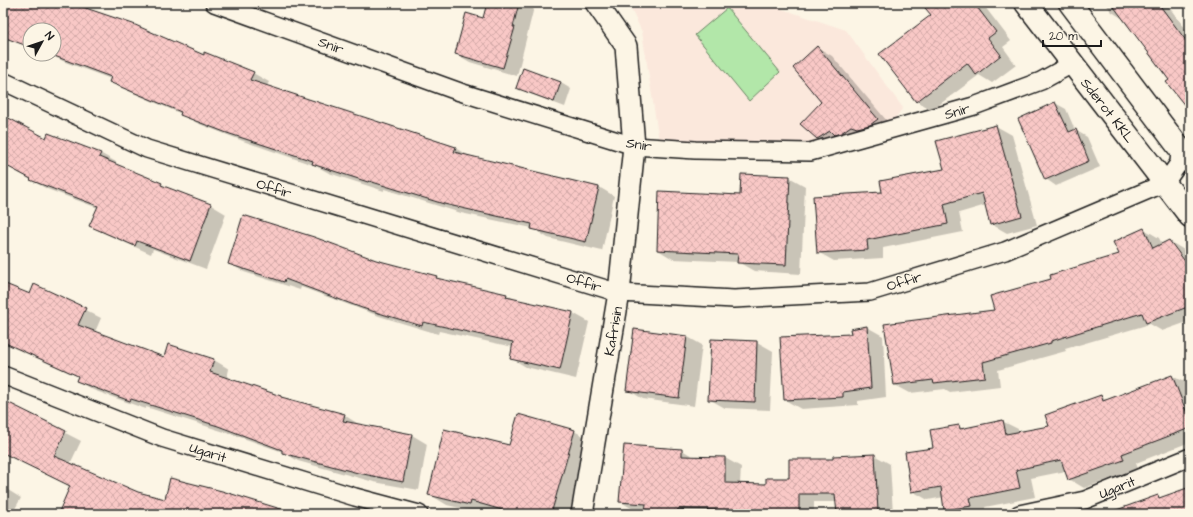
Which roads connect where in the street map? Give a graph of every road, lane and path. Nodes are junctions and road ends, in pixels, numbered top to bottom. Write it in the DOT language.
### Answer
graph roads {
  1 [pos="214,3"];
  2 [pos="596,3"];
  3 [pos="1026,3"];
  4 [pos="1070,3"];
  5 [pos="1072,64"];
  6 [pos="3,81"];
  7 [pos="634,146"];
  8 [pos="1185,156"];
  9 [pos="1165,182"];
  10 [pos="1190,216"];
  11 [pos="619,293"];
  12 [pos="3,375"];
  13 [pos="1190,458"];
  14 [pos="1088,507"];
  15 [pos="419,514"];
  16 [pos="582,514"];
  17 [pos="1019,514"];
  1 -- 7 [label="street, Snir"];
  2 -- 7 [label="street, Kafrisin"];
  3 -- 5 [label="main road, Sderot KKL"];
  4 -- 8 [label="main road"];
  5 -- 7 [label="street, Snir"];
  5 -- 9 [label="main road, Sderot KKL"];
  6 -- 11 [label="street, Offir"];
  7 -- 11 [label="street, Kafrisin"];
  8 -- 9 [label="street"];
  9 -- 10 [label="main road, Sderot KKL"];
  9 -- 11 [label="street, Offir"];
  11 -- 16 [label="street, Kafrisin"];
  12 -- 15 [label="street, Ugarit"];
  13 -- 14 [label="street, Ugarit"];
  14 -- 17 [label="street, Ugarit"];
}
